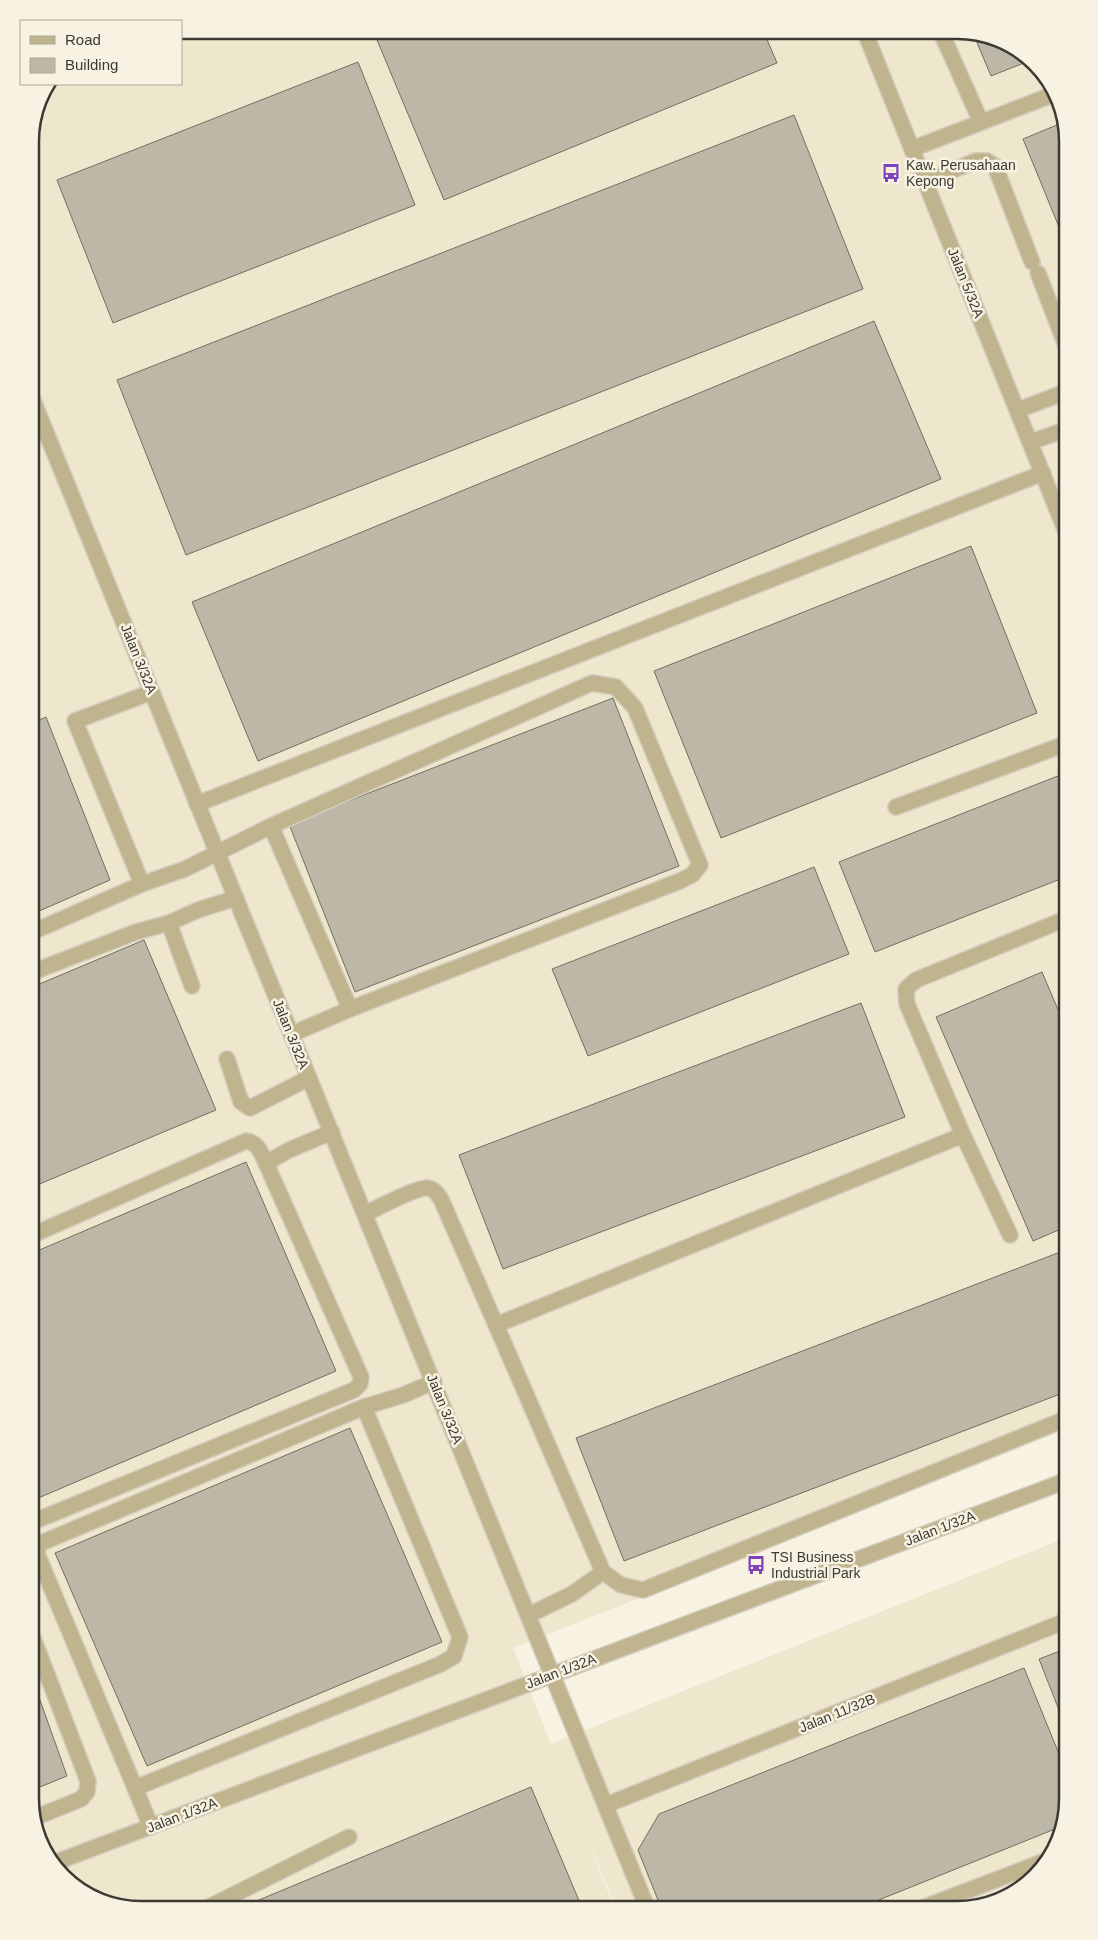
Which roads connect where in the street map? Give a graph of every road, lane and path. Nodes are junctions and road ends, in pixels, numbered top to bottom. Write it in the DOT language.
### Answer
graph roads {
  1 [pos="868,39"];
  2 [pos="944,39"];
  3 [pos="1049,96"];
  4 [pos="981,122"];
  5 [pos="912,149"];
  6 [pos="925,181"];
  7 [pos="1059,328"];
  8 [pos="1059,394"];
  9 [pos="1018,410"];
  10 [pos="39,415"];
  11 [pos="1059,433"];
  12 [pos="1030,442"];
  13 [pos="1043,473"];
  14 [pos="1059,514"];
  15 [pos="152,692"];
  16 [pos="1059,746"];
  17 [pos="197,804"];
  18 [pos="896,807"];
  19 [pos="272,826"];
  20 [pos="217,853"];
  21 [pos="142,884"];
  22 [pos="236,898"];
  23 [pos="1059,922"];
  24 [pos="169,923"];
  25 [pos="39,929"];
  26 [pos="39,969"];
  27 [pos="192,986"];
  28 [pos="350,1009"];
  29 [pos="292,1034"];
  30 [pos="228,1059"];
  31 [pos="310,1078"];
  32 [pos="332,1132"];
  33 [pos="963,1135"];
  34 [pos="266,1163"];
  35 [pos="365,1214"];
  36 [pos="39,1232"];
  37 [pos="1010,1235"];
  38 [pos="496,1325"];
  39 [pos="434,1382"];
  40 [pos="364,1407"];
  41 [pos="1059,1422"];
  42 [pos="1059,1483"];
  43 [pos="39,1519"];
  44 [pos="39,1546"];
  45 [pos="39,1558"];
  46 [pos="603,1572"];
  47 [pos="529,1615"];
  48 [pos="1059,1624"];
  49 [pos="39,1653"];
  50 [pos="553,1675"];
  51 [pos="135,1788"];
  52 [pos="606,1805"];
  53 [pos="40,1815"];
  54 [pos="151,1827"];
  55 [pos="349,1837"];
  56 [pos="60,1861"];
  57 [pos="1035,1865"];
  58 [pos="221,1901"];
  59 [pos="644,1901"];
  60 [pos="940,1901"];
  1 -- 5 [label="street, Jalan 5/32A"];
  2 -- 4 [label="street"];
  3 -- 4 [label="street"];
  4 -- 5 [label="street"];
  5 -- 6 [label="street, Jalan 5/32A"];
  6 -- 7 [label="street"];
  6 -- 9 [label="street, Jalan 5/32A"];
  8 -- 9 [label="street"];
  9 -- 12 [label="street, Jalan 5/32A"];
  10 -- 15 [label="street, Jalan 3/32A"];
  11 -- 12 [label="street"];
  12 -- 13 [label="street, Jalan 5/32A"];
  13 -- 14 [label="street, Jalan 5/32A"];
  13 -- 17 [label="street"];
  15 -- 17 [label="street, Jalan 3/32A"];
  15 -- 21 [label="street"];
  16 -- 18 [label="street"];
  17 -- 20 [label="street, Jalan 3/32A"];
  19 -- 20 [label="street"];
  19 -- 28 [label="street"];
  19 -- 28 [label="street"];
  20 -- 21 [label="street"];
  20 -- 22 [label="street, Jalan 3/32A"];
  21 -- 25 [label="street"];
  22 -- 24 [label="street"];
  22 -- 29 [label="street, Jalan 3/32A"];
  23 -- 33 [label="street"];
  24 -- 26 [label="street"];
  24 -- 27 [label="street"];
  28 -- 29 [label="street"];
  29 -- 31 [label="street, Jalan 3/32A"];
  30 -- 31 [label="street"];
  31 -- 32 [label="street, Jalan 3/32A"];
  32 -- 34 [label="street"];
  32 -- 35 [label="street, Jalan 3/32A"];
  33 -- 37 [label="street"];
  33 -- 38 [label="street"];
  34 -- 36 [label="street"];
  34 -- 43 [label="street"];
  35 -- 38 [label="street"];
  35 -- 39 [label="street, Jalan 3/32A"];
  38 -- 46 [label="street"];
  39 -- 40 [label="street"];
  39 -- 47 [label="street, Jalan 3/32A"];
  40 -- 44 [label="street"];
  40 -- 51 [label="street"];
  41 -- 46 [label="street"];
  42 -- 50 [label="street, Jalan 1/32A"];
  45 -- 51 [label="street"];
  46 -- 47 [label="street"];
  47 -- 50 [label="street, Jalan 3/32A"];
  48 -- 52 [label="street, Jalan 11/32B"];
  49 -- 53 [label="street"];
  50 -- 52 [label="street, Jalan 3/32A"];
  50 -- 54 [label="street, Jalan 1/32A"];
  51 -- 54 [label="street"];
  52 -- 59 [label="street, Jalan 3/32A"];
  54 -- 56 [label="street, Jalan 1/32A"];
  55 -- 58 [label="street"];
  57 -- 60 [label="street"];
}
